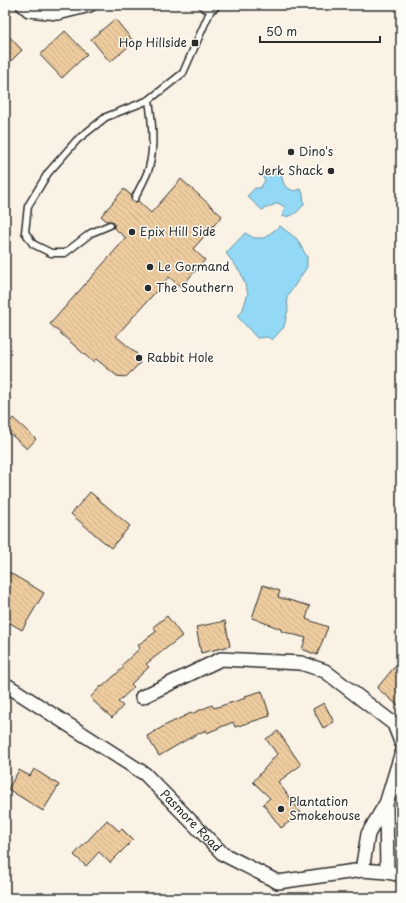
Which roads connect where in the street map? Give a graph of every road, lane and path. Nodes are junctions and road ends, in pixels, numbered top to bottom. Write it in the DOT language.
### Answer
graph roads {
  1 [pos="23,5"];
  2 [pos="90,5"];
  3 [pos="206,5"];
  4 [pos="213,5"];
  5 [pos="149,100"];
  6 [pos="135,198"];
  7 [pos="110,225"];
  8 [pos="5,684"];
  9 [pos="142,697"];
  10 [pos="401,742"];
  11 [pos="401,755"];
  12 [pos="386,804"];
  13 [pos="362,870"];
  14 [pos="387,872"];
  15 [pos="401,875"];
  1 -- 2 [label="street"];
  3 -- 4 [label="street"];
  4 -- 5 [label="lane"];
  5 -- 6 [label="lane"];
  5 -- 7 [label="lane"];
  8 -- 13 [label="street, Pasmore Road"];
  9 -- 10 [label="street"];
  11 -- 12 [label="street"];
  12 -- 13 [label="street"];
  12 -- 14 [label="street"];
  13 -- 14 [label="street, Pasmore Road"];
  14 -- 15 [label="street, Pasmore Road"];
}
